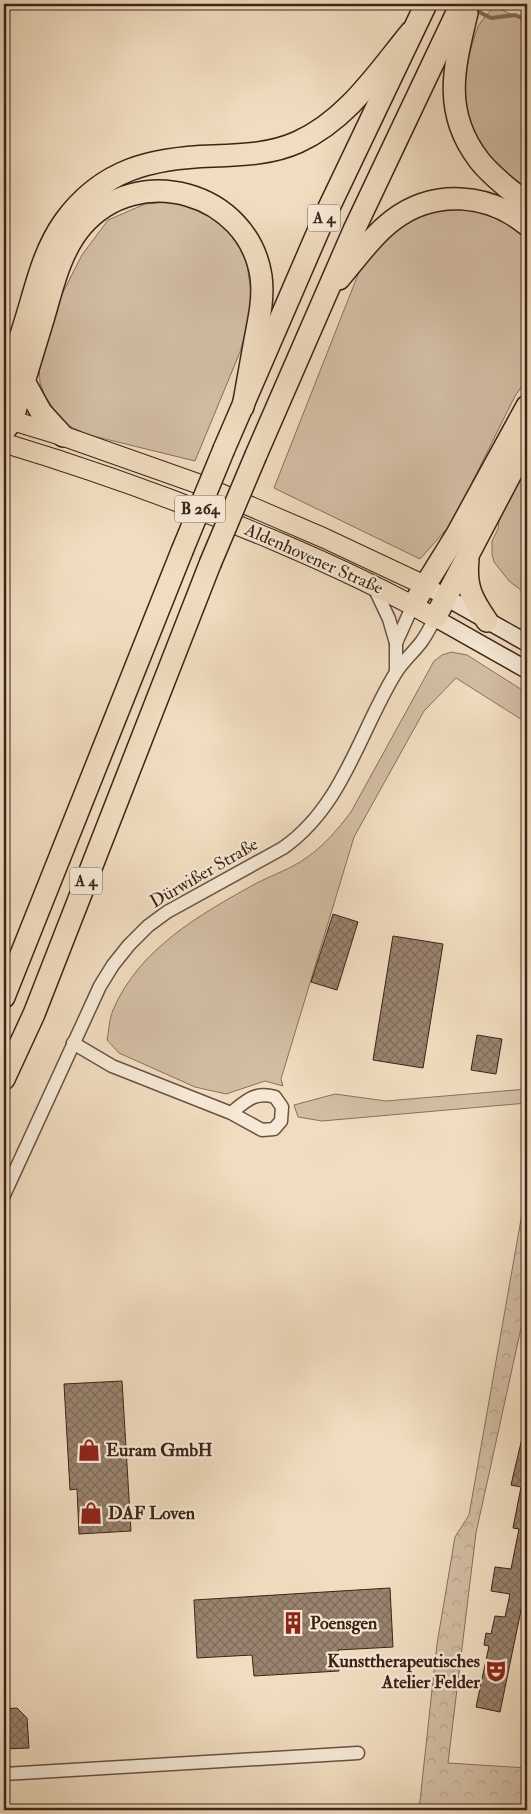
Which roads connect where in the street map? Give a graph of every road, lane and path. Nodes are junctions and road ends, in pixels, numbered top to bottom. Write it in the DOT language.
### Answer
graph roads {
  1 [pos="461,4"];
  2 [pos="469,4"];
  3 [pos="424,7"];
  4 [pos="457,28"];
  5 [pos="411,32"];
  6 [pos="527,204"];
  7 [pos="527,225"];
  8 [pos="324,296"];
  9 [pos="14,383"];
  10 [pos="527,406"];
  11 [pos="243,407"];
  12 [pos="6,423"];
  13 [pos="64,436"];
  14 [pos="4,443"];
  15 [pos="527,443"];
  16 [pos="468,557"];
  17 [pos="372,584"];
  18 [pos="424,585"];
  19 [pos="445,598"];
  20 [pos="413,606"];
  21 [pos="435,618"];
  22 [pos="487,621"];
  23 [pos="396,643"];
  24 [pos="527,643"];
  25 [pos="527,670"];
  26 [pos="396,672"];
  27 [pos="4,998"];
  28 [pos="74,1043"];
  29 [pos="4,1079"];
  30 [pos="231,1113"];
  31 [pos="4,1195"];
  32 [pos="358,1753"];
  33 [pos="4,1774"];
  1 -- 4 [label="highway, A 4"];
  2 -- 4 [label="highway"];
  3 -- 5 [label="highway, A 4"];
  4 -- 6 [label="highway"];
  4 -- 8 [label="highway, A 4"];
  5 -- 9 [label="highway"];
  5 -- 11 [label="highway, A 4"];
  7 -- 8 [label="highway"];
  8 -- 29 [label="highway, A 4, bridge"];
  9 -- 11 [label="highway"];
  9 -- 12 [label="highway"];
  9 -- 13 [label="highway"];
  10 -- 18 [label="highway"];
  11 -- 27 [label="highway, A 4, bridge"];
  12 -- 13 [label="main road, Aldenhovener Straße / B 264"];
  13 -- 18 [label="main road, Aldenhovener Straße / B 264"];
  14 -- 17 [label="main road, Aldenhovener Straße / B 264"];
  15 -- 16 [label="highway"];
  16 -- 19 [label="highway"];
  16 -- 22 [label="highway"];
  17 -- 20 [label="main road, Aldenhovener Straße / B 264"];
  17 -- 23 [label="street, Dürwißer Straße"];
  18 -- 19 [label="main road, Aldenhovener Straße"];
  18 -- 20 [label="highway"];
  19 -- 21 [label="highway"];
  19 -- 22 [label="main road, Aldenhovener Straße"];
  20 -- 21 [label="main road, Aldenhovener Straße / B 264"];
  20 -- 23 [label="street, Dürwißer Straße"];
  21 -- 25 [label="main road, Aldenhovener Straße"];
  21 -- 26 [label="street, Dürwißer Straße"];
  22 -- 24 [label="main road, Aldenhovener Straße"];
  23 -- 26 [label="street, Dürwißer Straße"];
  26 -- 28 [label="street, Dürwißer Straße"];
  28 -- 30 [label="street"];
  28 -- 31 [label="street, Dürwißer Straße"];
  32 -- 33 [label="street"];
}
